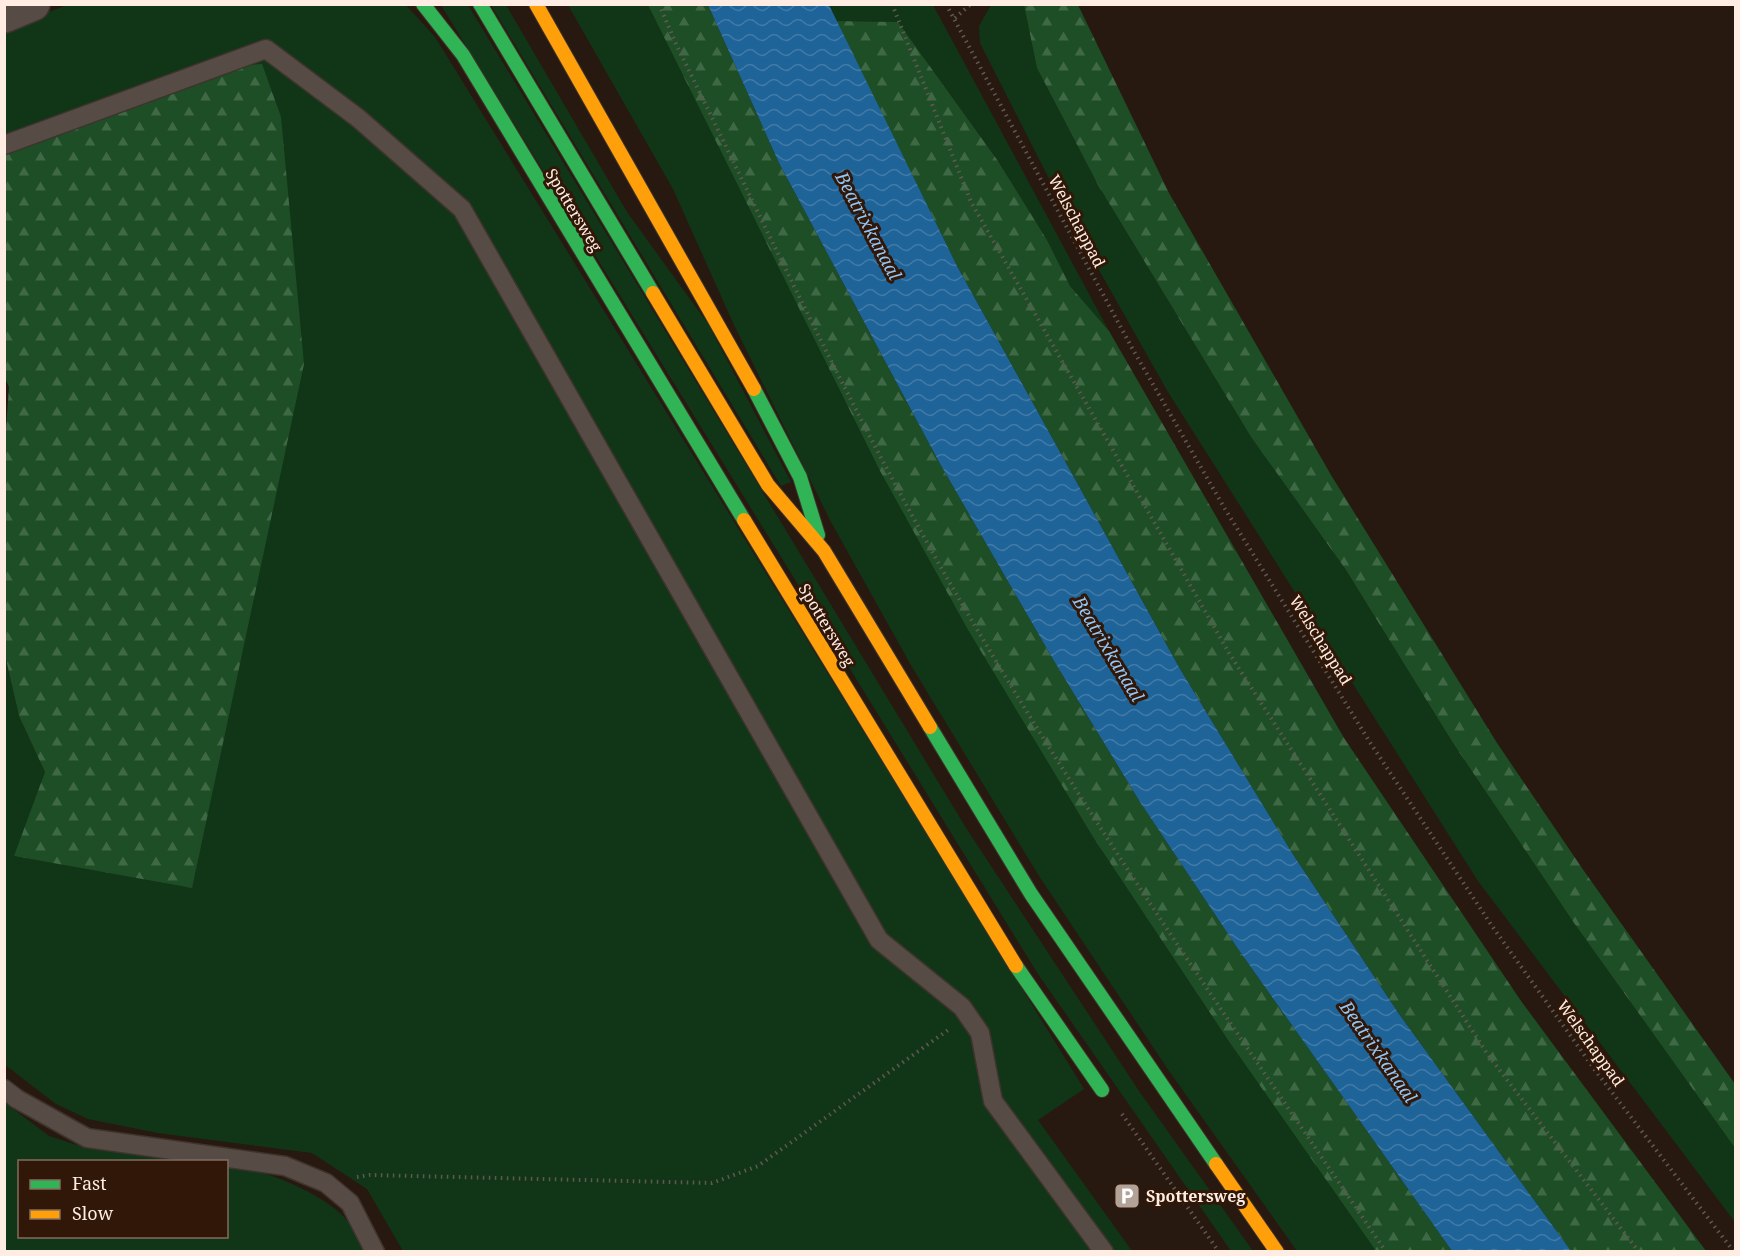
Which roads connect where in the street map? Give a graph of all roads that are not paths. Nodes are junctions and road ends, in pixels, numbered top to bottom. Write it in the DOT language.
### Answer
graph roads {
  1 [pos="33,4"];
  2 [pos="423,4"];
  3 [pos="480,4"];
  4 [pos="536,4"];
  5 [pos="4,15"];
  6 [pos="4,145"];
  7 [pos="824,551"];
  8 [pos="4,1089"];
  9 [pos="1102,1090"];
  10 [pos="375,1251"];
  11 [pos="1104,1251"];
  12 [pos="1277,1251"];
  1 -- 5 [label="street"];
  2 -- 9 [label="main road, Spottersweg"];
  3 -- 7 [label="main road, Spottersweg"];
  4 -- 7 [label="main road, Spottersweg"];
  6 -- 11 [label="lane"];
  7 -- 12 [label="main road, Spottersweg"];
  8 -- 10 [label="lane"];
}
